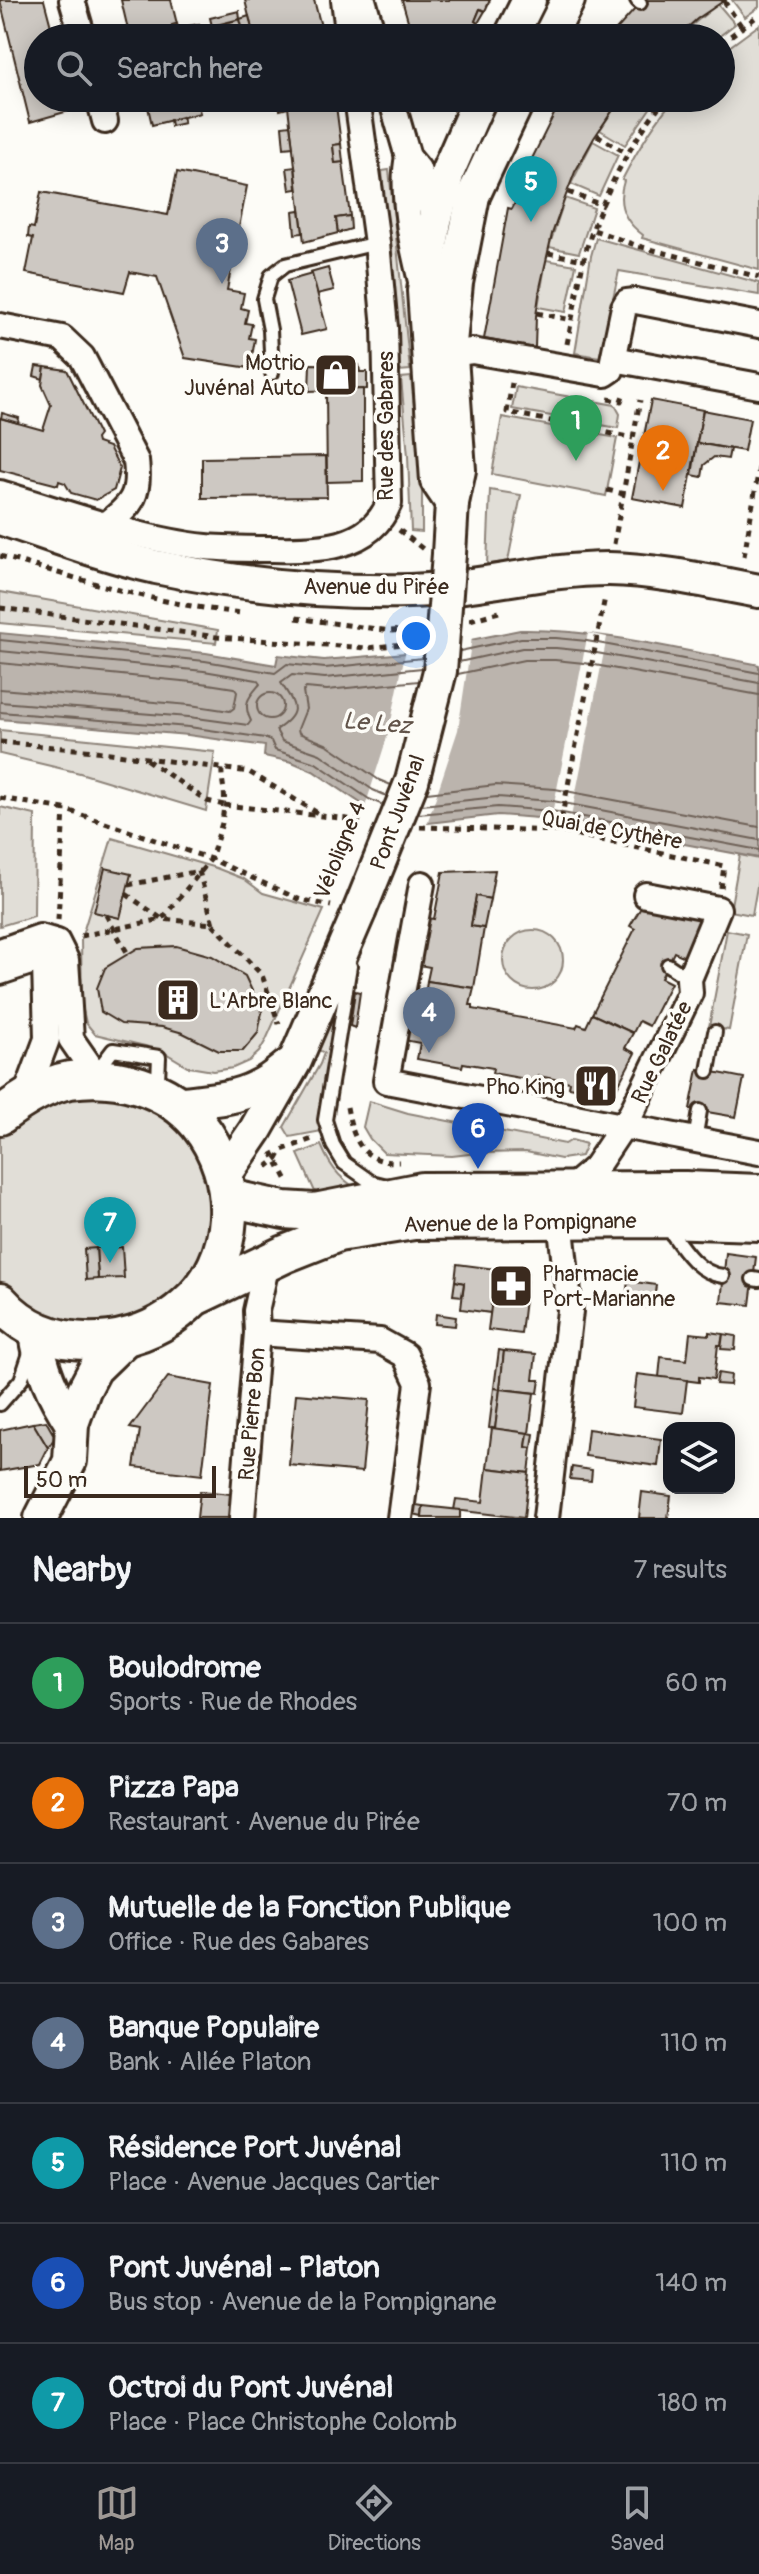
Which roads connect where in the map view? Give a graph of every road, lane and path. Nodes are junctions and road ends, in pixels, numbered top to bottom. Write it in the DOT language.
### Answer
graph roads {
  1 [pos="72,0"];
  2 [pos="344,0"];
  3 [pos="363,0"];
  4 [pos="529,0"];
  5 [pos="568,0"];
  6 [pos="724,1"];
  7 [pos="759,15"];
  8 [pos="79,24"];
  9 [pos="347,24"];
  10 [pos="370,24"];
  11 [pos="517,24"];
  12 [pos="556,24"];
  13 [pos="742,27"];
  14 [pos="735,32"];
  15 [pos="362,112"];
  16 [pos="395,112"];
  17 [pos="474,112"];
  18 [pos="512,112"];
  19 [pos="655,112"];
  20 [pos="597,135"];
  21 [pos="628,154"];
  22 [pos="408,157"];
  23 [pos="568,192"];
  24 [pos="604,206"];
  25 [pos="435,221"];
  26 [pos="594,230"];
  27 [pos="377,243"];
  28 [pos="548,253"];
  29 [pos="584,260"];
  30 [pos="759,277"];
  31 [pos="456,283"];
  32 [pos="424,291"];
  33 [pos="537,313"];
  34 [pos="572,320"];
  35 [pos="759,325"];
  36 [pos="0,326"];
  37 [pos="566,353"];
  38 [pos="440,355"];
  39 [pos="614,359"];
  40 [pos="272,373"];
  41 [pos="512,382"];
  42 [pos="759,386"];
  43 [pos="624,393"];
  44 [pos="606,399"];
  45 [pos="640,400"];
  46 [pos="633,438"];
  47 [pos="759,468"];
  48 [pos="607,490"];
  49 [pos="0,493"];
  50 [pos="624,494"];
  51 [pos="384,515"];
  52 [pos="0,518"];
  53 [pos="107,524"];
  54 [pos="616,533"];
  55 [pos="438,552"];
  56 [pos="744,556"];
  57 [pos="759,591"];
  58 [pos="606,592"];
  59 [pos="0,608"];
  60 [pos="509,609"];
  61 [pos="458,622"];
  62 [pos="418,624"];
  63 [pos="423,633"];
  64 [pos="415,653"];
  65 [pos="0,742"];
  66 [pos="146,759"];
  67 [pos="222,768"];
  68 [pos="0,798"];
  69 [pos="224,805"];
  70 [pos="64,809"];
  71 [pos="371,812"];
  72 [pos="324,817"];
  73 [pos="419,827"];
  74 [pos="559,831"];
  75 [pos="211,859"];
  76 [pos="724,866"];
  77 [pos="199,871"];
  78 [pos="422,884"];
  79 [pos="128,885"];
  80 [pos="126,894"];
  81 [pos="646,895"];
  82 [pos="342,908"];
  83 [pos="106,915"];
  84 [pos="162,919"];
  85 [pos="213,924"];
  86 [pos="57,942"];
  87 [pos="0,951"];
  88 [pos="128,954"];
  89 [pos="668,965"];
  90 [pos="0,972"];
  91 [pos="689,979"];
  92 [pos="715,1032"];
  93 [pos="295,1061"];
  94 [pos="708,1071"];
  95 [pos="98,1078"];
  96 [pos="176,1104"];
  97 [pos="12,1107"];
  98 [pos="700,1111"];
  99 [pos="621,1127"];
  100 [pos="695,1140"];
  101 [pos="759,1152"];
  102 [pos="227,1186"];
  103 [pos="422,1191"];
  104 [pos="759,1193"];
  105 [pos="564,1205"];
  106 [pos="662,1219"];
  107 [pos="759,1222"];
  108 [pos="267,1263"];
  109 [pos="723,1276"];
  110 [pos="199,1295"];
  111 [pos="1,1304"];
  112 [pos="257,1322"];
  113 [pos="36,1332"];
  114 [pos="127,1338"];
  115 [pos="0,1404"];
  116 [pos="72,1424"];
  117 [pos="41,1518"];
  118 [pos="242,1518"];
  119 [pos="400,1518"];
  120 [pos="546,1518"];
  1 -- 8 [label="street"];
  2 -- 9 [label="street"];
  3 -- 10 [label="street"];
  4 -- 11 [label="main road"];
  5 -- 12 [label="main road"];
  6 -- 13 [label="path"];
  7 -- 13 [label="path"];
  13 -- 14 [label="path"];
  15 -- 27 [label="street, Rue des Gabares"];
  16 -- 22 [label="street"];
  17 -- 25 [label="main road"];
  18 -- 31 [label="main road"];
  19 -- 21 [label="path"];
  20 -- 21 [label="path"];
  21 -- 24 [label="path"];
  22 -- 25 [label="street"];
  22 -- 32 [label="street"];
  23 -- 24 [label="path"];
  24 -- 26 [label="path"];
  25 -- 31 [label="main road"];
  25 -- 32 [label="main road"];
  26 -- 29 [label="path"];
  26 -- 30 [label="path"];
  27 -- 40 [label="lane"];
  27 -- 51 [label="street, Rue des Gabares"];
  28 -- 29 [label="path"];
  29 -- 34 [label="path"];
  31 -- 38 [label="main road"];
  32 -- 38 [label="main road"];
  33 -- 34 [label="path"];
  34 -- 37 [label="path"];
  35 -- 39 [label="street"];
  36 -- 53 [label="street"];
  38 -- 39 [label="street"];
  38 -- 55 [label="main road, Pont Juvénal"];
  39 -- 42 [label="street"];
  41 -- 46 [label="path"];
  43 -- 44 [label="path"];
  45 -- 46 [label="path"];
  46 -- 50 [label="path"];
  47 -- 56 [label="path"];
  48 -- 50 [label="path"];
  49 -- 53 [label="street, Rue des Gabares"];
  50 -- 54 [label="path"];
  51 -- 53 [label="street, Rue des Gabares"];
  51 -- 55 [label="path"];
  52 -- 57 [label="main road, Avenue du Pirée"];
  55 -- 82 [label="main road, Pont Juvénal, bridge"];
  58 -- 74 [label="path"];
  59 -- 63 [label="path"];
  60 -- 61 [label="path"];
  62 -- 64 [label="path"];
  65 -- 66 [label="path"];
  66 -- 67 [label="path"];
  66 -- 69 [label="path"];
  67 -- 69 [label="path"];
  67 -- 72 [label="path"];
  68 -- 70 [label="path"];
  69 -- 72 [label="path"];
  69 -- 75 [label="path"];
  70 -- 75 [label="path"];
  70 -- 86 [label="path"];
  71 -- 72 [label="path, Véloligne 4"];
  73 -- 74 [label="path, Quai de Cythère"];
  74 -- 76 [label="path, Quai de Cythère"];
  75 -- 77 [label="path"];
  75 -- 82 [label="path"];
  77 -- 79 [label="path"];
  77 -- 84 [label="path"];
  77 -- 85 [label="path"];
  78 -- 99 [label="street"];
  80 -- 84 [label="path"];
  81 -- 91 [label="street, Rue Galatée"];
  82 -- 93 [label="main road, Pont Juvénal"];
  82 -- 103 [label="lane"];
  83 -- 88 [label="path, bridge"];
  84 -- 85 [label="path"];
  84 -- 86 [label="path"];
  85 -- 93 [label="path"];
  86 -- 87 [label="street"];
  86 -- 95 [label="street"];
  89 -- 91 [label="lane"];
  90 -- 97 [label="street"];
  91 -- 99 [label="street, Rue Galatée"];
  92 -- 94 [label="lane"];
  93 -- 96 [label="main road"];
  93 -- 102 [label="main road, Pont Juvénal"];
  95 -- 96 [label="main road"];
  95 -- 97 [label="main road"];
  96 -- 102 [label="main road"];
  98 -- 100 [label="lane"];
  99 -- 100 [label="street"];
  99 -- 105 [label="street, Rue Galatée"];
  100 -- 101 [label="street"];
  102 -- 103 [label="main road, Avenue de la Pompignane"];
  102 -- 110 [label="main road"];
  103 -- 105 [label="main road, Avenue de la Pompignane"];
  104 -- 105 [label="main road, Avenue de la Pompignane"];
  105 -- 106 [label="main road, Avenue de la Pompignane"];
  105 -- 108 [label="main road, Avenue de la Pompignane"];
  105 -- 120 [label="street"];
  106 -- 107 [label="main road, Avenue de la Pompignane"];
  106 -- 109 [label="lane"];
  108 -- 110 [label="main road, Avenue de la Pompignane"];
  108 -- 112 [label="street, Rue Pierre Bon"];
  110 -- 112 [label="street"];
  110 -- 114 [label="main road"];
  111 -- 113 [label="main road"];
  112 -- 118 [label="street, Rue Pierre Bon"];
  112 -- 119 [label="street"];
  113 -- 114 [label="main road"];
  113 -- 115 [label="lane"];
  113 -- 116 [label="main road"];
  114 -- 116 [label="main road"];
  116 -- 117 [label="main road"];
}
